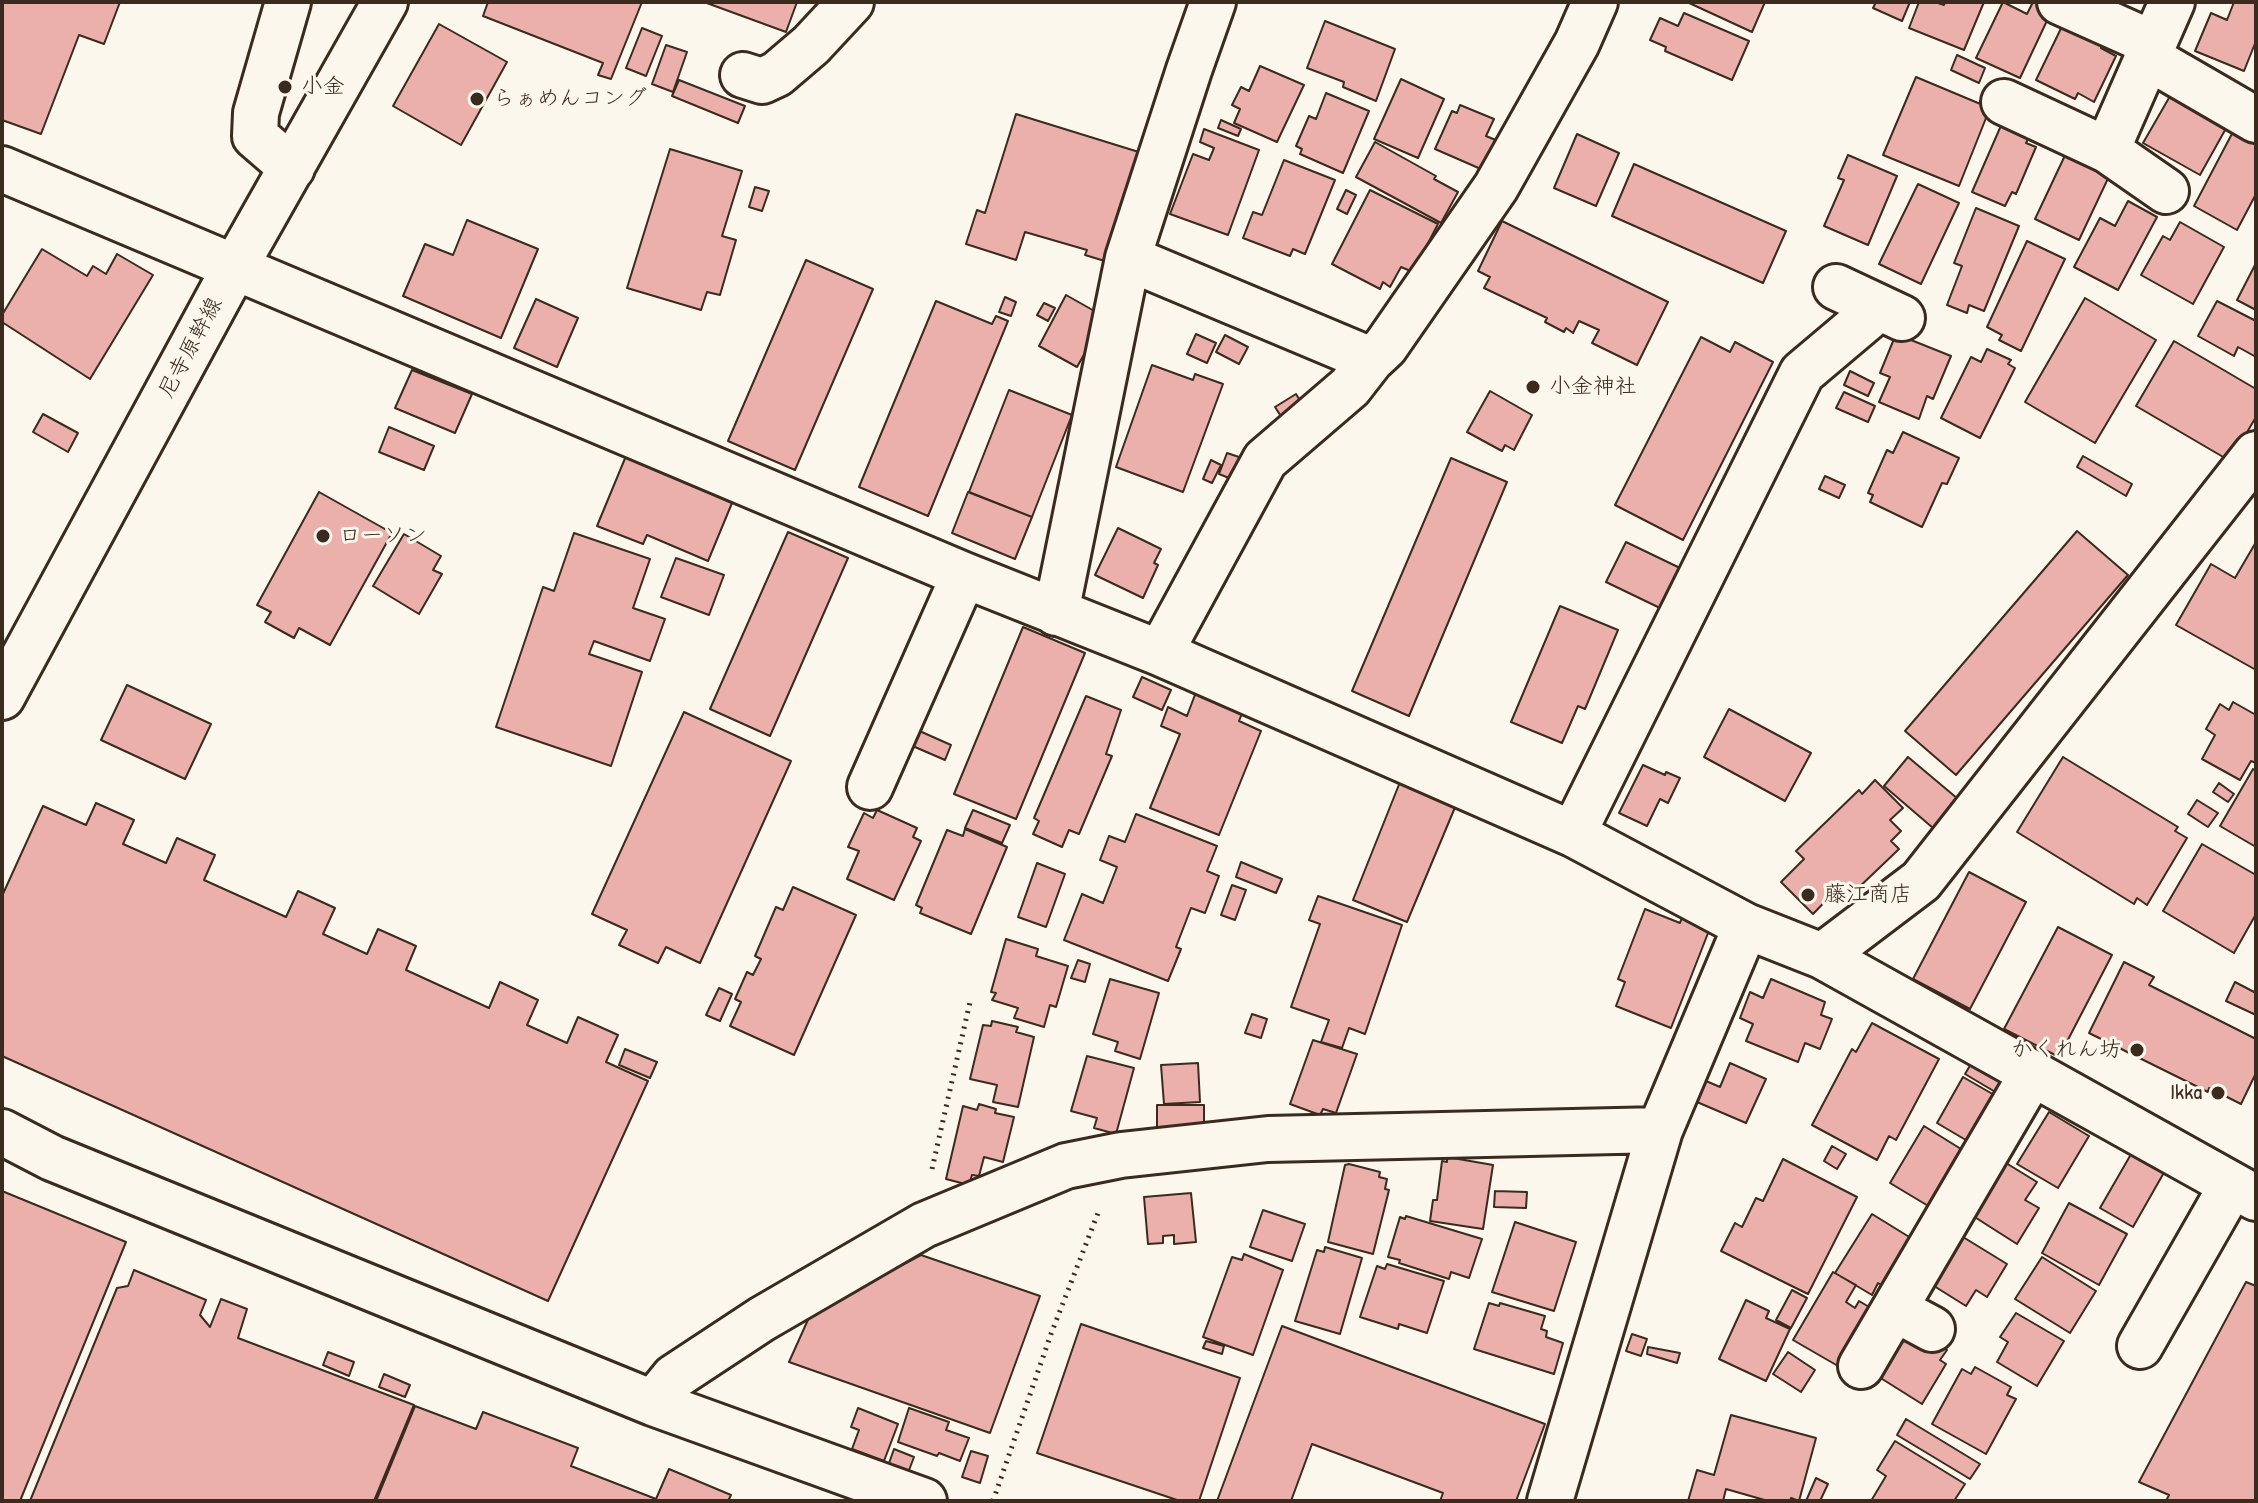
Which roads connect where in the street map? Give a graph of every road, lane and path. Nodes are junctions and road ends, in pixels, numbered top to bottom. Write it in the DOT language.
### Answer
graph roads {
  1 [pos="288,2"];
  2 [pos="385,2"];
  3 [pos="851,2"];
  4 [pos="1213,2"];
  5 [pos="1595,2"];
  6 [pos="2060,2"];
  7 [pos="2172,2"];
  8 [pos="2151,51"];
  9 [pos="743,75"];
  10 [pos="2004,102"];
  11 [pos="2256,120"];
  12 [pos="2107,150"];
  13 [pos="292,168"];
  14 [pos="2,169"];
  15 [pos="2166,191"];
  16 [pos="1128,258"];
  17 [pos="235,267"];
  18 [pos="1836,287"];
  19 [pos="1371,360"];
  20 [pos="2256,454"];
  21 [pos="964,575"];
  22 [pos="1056,613"];
  23 [pos="1160,653"];
  24 [pos="2,696"];
  25 [pos="889,773"];
  26 [pos="1573,834"];
  27 [pos="1746,926"];
  28 [pos="1822,956"];
  29 [pos="970,1002"];
  30 [pos="2032,1074"];
  31 [pos="1660,1130"];
  32 [pos="2,1132"];
  33 [pos="1121,1155"];
  34 [pos="2244,1192"];
  35 [pos="924,1225"];
  36 [pos="1895,1309"];
  37 [pos="1932,1329"];
  38 [pos="2140,1346"];
  39 [pos="1861,1366"];
  40 [pos="653,1403"];
  41 [pos="924,1501"];
  42 [pos="993,1501"];
  43 [pos="1550,1501"];
  1 -- 13 [label="street"];
  2 -- 13 [label="street, 尼寺原幹線"];
  3 -- 9 [label="street"];
  4 -- 16 [label="street"];
  5 -- 19 [label="street"];
  6 -- 8 [label="street"];
  7 -- 8 [label="street"];
  8 -- 11 [label="street"];
  8 -- 12 [label="street"];
  10 -- 12 [label="street"];
  12 -- 15 [label="street"];
  13 -- 17 [label="street, 尼寺原幹線"];
  14 -- 17 [label="street"];
  16 -- 19 [label="street"];
  16 -- 22 [label="street"];
  17 -- 21 [label="street"];
  17 -- 24 [label="street, 尼寺原幹線"];
  18 -- 26 [label="street"];
  19 -- 23 [label="street"];
  20 -- 28 [label="street"];
  21 -- 22 [label="street"];
  21 -- 25 [label="street"];
  22 -- 23 [label="street"];
  23 -- 26 [label="street"];
  26 -- 27 [label="street"];
  27 -- 28 [label="street"];
  27 -- 31 [label="street"];
  28 -- 30 [label="street"];
  29 -- 35 [label="path"];
  30 -- 34 [label="street"];
  30 -- 36 [label="street"];
  31 -- 33 [label="street"];
  31 -- 43 [label="street"];
  32 -- 40 [label="street"];
  33 -- 35 [label="street"];
  33 -- 42 [label="path"];
  34 -- 38 [label="street"];
  35 -- 40 [label="street"];
  36 -- 37 [label="street"];
  36 -- 39 [label="street"];
  40 -- 41 [label="street"];
}
